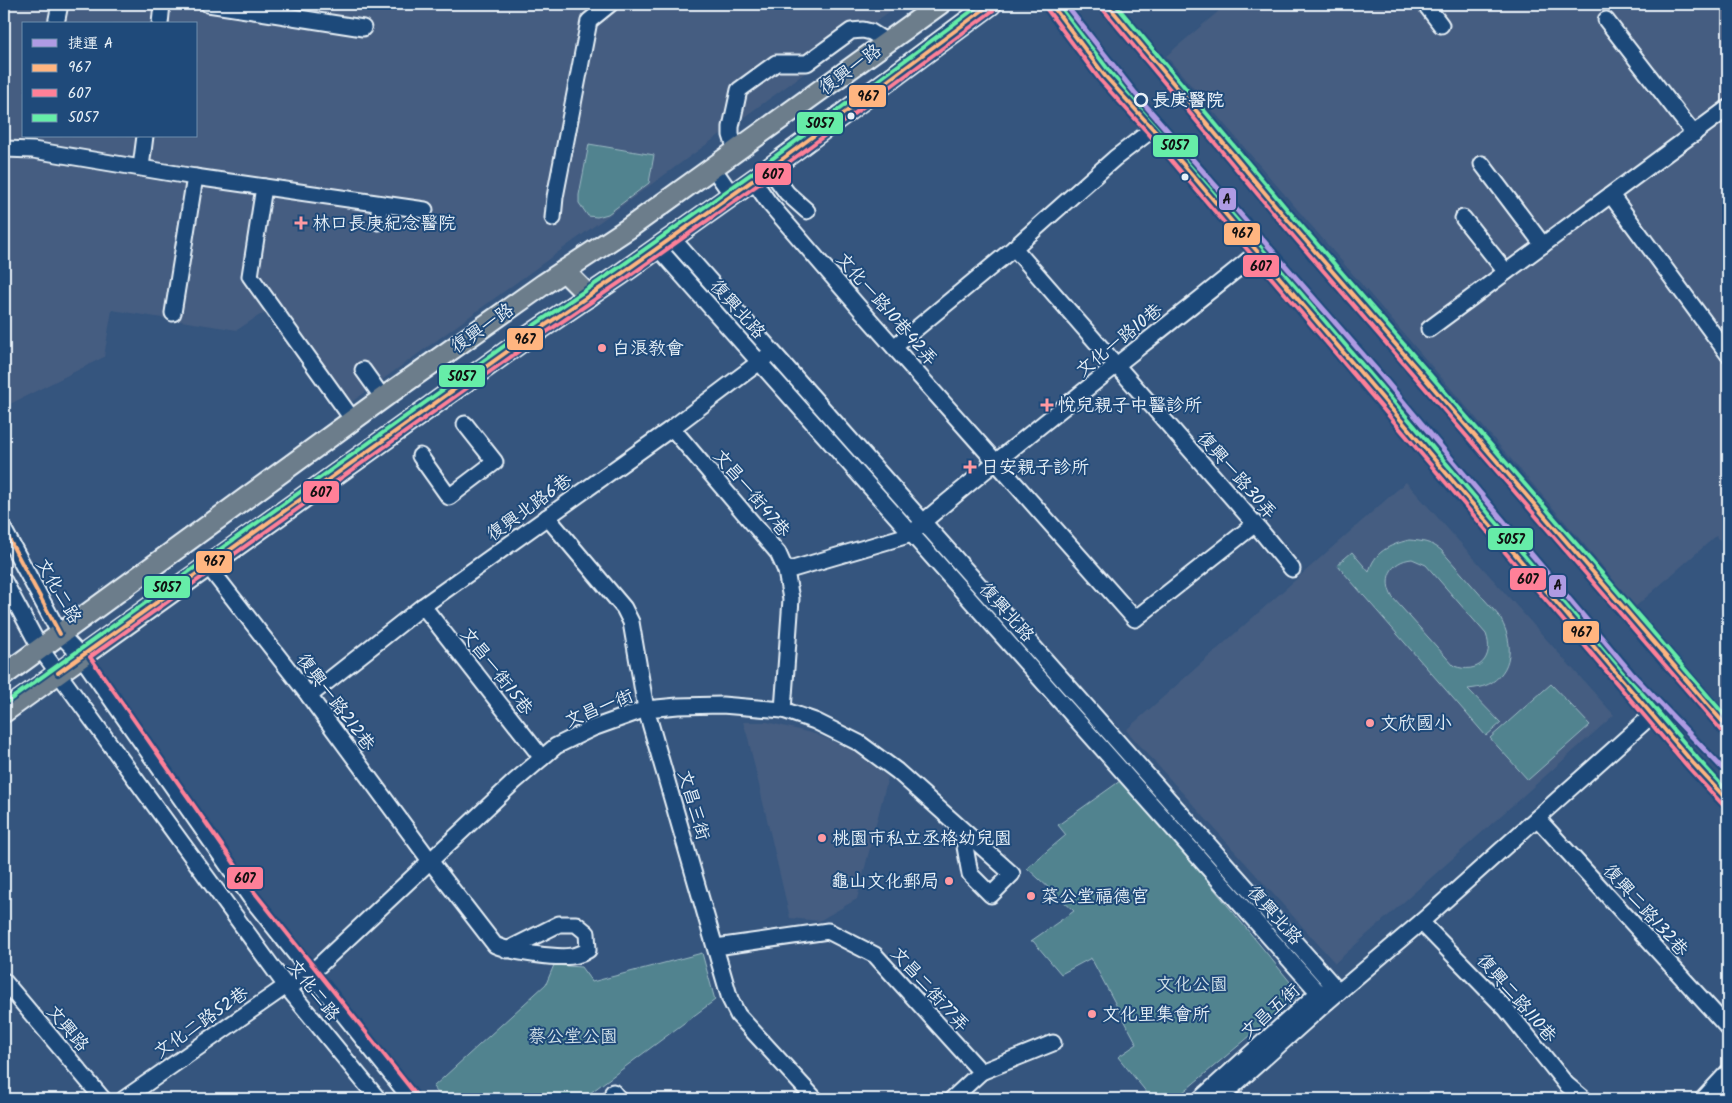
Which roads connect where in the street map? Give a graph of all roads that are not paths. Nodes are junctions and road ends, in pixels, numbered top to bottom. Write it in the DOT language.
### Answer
graph roads {
  1 [pos="60,4"];
  2 [pos="162,4"];
  3 [pos="208,4"];
  4 [pos="610,4"];
  5 [pos="940,4"];
  6 [pos="991,4"];
  7 [pos="1051,4"];
  8 [pos="1107,4"];
  9 [pos="1425,4"];
  10 [pos="1606,20"];
  11 [pos="56,22"];
  12 [pos="160,22"];
  13 [pos="1441,25"];
  14 [pos="363,28"];
  15 [pos="887,42"];
  16 [pos="1728,108"];
  17 [pos="1153,129"];
  18 [pos="1694,134"];
  19 [pos="145,138"];
  20 [pos="35,143"];
  21 [pos="4,149"];
  22 [pos="736,151"];
  23 [pos="1482,164"];
  24 [pos="141,167"];
  25 [pos="713,168"];
  26 [pos="761,174"];
  27 [pos="195,177"];
  28 [pos="264,187"];
  29 [pos="732,195"];
  30 [pos="1611,195"];
  31 [pos="380,204"];
  32 [pos="425,210"];
  33 [pos="807,211"];
  34 [pos="553,218"];
  35 [pos="1463,218"];
  36 [pos="378,222"];
  37 [pos="665,243"];
  38 [pos="1543,245"];
  39 [pos="1014,248"];
  40 [pos="1257,253"];
  41 [pos="587,256"];
  42 [pos="564,271"];
  43 [pos="1506,272"];
  44 [pos="621,274"];
  45 [pos="589,296"];
  46 [pos="173,313"];
  47 [pos="1429,329"];
  48 [pos="894,347"];
  49 [pos="772,352"];
  50 [pos="1728,354"];
  51 [pos="760,362"];
  52 [pos="1118,366"];
  53 [pos="364,370"];
  54 [pos="383,398"];
  55 [pos="353,420"];
  56 [pos="466,424"];
  57 [pos="672,428"];
  58 [pos="420,456"];
  59 [pos="995,461"];
  60 [pos="871,464"];
  61 [pos="860,475"];
  62 [pos="547,517"];
  63 [pos="923,522"];
  64 [pos="1255,524"];
  65 [pos="4,530"];
  66 [pos="912,534"];
  67 [pos="208,566"];
  68 [pos="1292,569"];
  69 [pos="786,570"];
  70 [pos="4,581"];
  71 [pos="423,606"];
  72 [pos="60,634"];
  73 [pos="40,648"];
  74 [pos="81,656"];
  75 [pos="58,673"];
  76 [pos="4,675"];
  77 [pos="1060,677"];
  78 [pos="1048,688"];
  79 [pos="310,696"];
  80 [pos="646,710"];
  81 [pos="784,710"];
  82 [pos="4,712"];
  83 [pos="1652,715"];
  84 [pos="1728,728"];
  85 [pos="542,758"];
  86 [pos="1728,801"];
  87 [pos="1537,818"];
  88 [pos="1183,828"];
  89 [pos="962,830"];
  90 [pos="431,862"];
  91 [pos="1421,922"];
  92 [pos="716,947"];
  93 [pos="507,950"];
  94 [pos="307,976"];
  95 [pos="4,981"];
  96 [pos="286,986"];
  97 [pos="1339,992"];
  98 [pos="1323,997"];
  99 [pos="1728,1028"];
  100 [pos="1053,1043"];
  101 [pos="1728,1072"];
  102 [pos="976,1076"];
  103 [pos="103,1099"];
  104 [pos="124,1099"];
  105 [pos="378,1099"];
  106 [pos="410,1099"];
  107 [pos="815,1099"];
  108 [pos="952,1099"];
  109 [pos="1200,1099"];
  110 [pos="1219,1099"];
  111 [pos="1584,1099"];
  112 [pos="1703,1099"];
  1 -- 11 [label="street"];
  2 -- 12 [label="street"];
  3 -- 14 [label="street"];
  4 -- 34 [label="street"];
  5 -- 15 [label="main road, 復興一路"];
  6 -- 26 [label="main road, 復興一路"];
  7 -- 17 [label="street"];
  8 -- 84 [label="street"];
  9 -- 13 [label="street"];
  10 -- 18 [label="street"];
  15 -- 22 [label="main road, 復興一路"];
  15 -- 22 [label="street"];
  16 -- 18 [label="street"];
  17 -- 39 [label="street"];
  17 -- 40 [label="street"];
  18 -- 30 [label="street"];
  19 -- 24 [label="street"];
  20 -- 21 [label="street"];
  20 -- 24 [label="street"];
  22 -- 25 [label="main road, 復興一路"];
  23 -- 38 [label="street"];
  24 -- 27 [label="street"];
  25 -- 29 [label="street"];
  25 -- 41 [label="main road, 復興一路"];
  26 -- 29 [label="main road, 復興一路"];
  26 -- 33 [label="street"];
  26 -- 48 [label="street, 文化一路10巷42弄"];
  27 -- 28 [label="street"];
  27 -- 46 [label="street"];
  28 -- 31 [label="street"];
  28 -- 55 [label="street"];
  29 -- 37 [label="main road, 復興一路"];
  30 -- 38 [label="street"];
  30 -- 50 [label="street"];
  31 -- 32 [label="street"];
  31 -- 36 [label="street"];
  35 -- 43 [label="street"];
  37 -- 44 [label="main road, 復興一路"];
  37 -- 49 [label="street, 復興北路"];
  37 -- 51 [label="street, 復興北路"];
  38 -- 43 [label="street"];
  39 -- 48 [label="street"];
  39 -- 52 [label="street, 復興一路30弄"];
  40 -- 52 [label="street, 文化一路10巷"];
  40 -- 83 [label="street"];
  41 -- 42 [label="main road, 復興一路"];
  41 -- 44 [label="main road"];
  42 -- 45 [label="main road"];
  42 -- 54 [label="main road, 復興一路"];
  43 -- 47 [label="street"];
  44 -- 45 [label="main road, 復興一路"];
  45 -- 67 [label="main road, 復興一路"];
  48 -- 59 [label="street, 文化一路10巷42弄"];
  49 -- 51 [label="street, 復興北路6巷"];
  49 -- 60 [label="street, 復興北路"];
  51 -- 57 [label="street, 復興北路6巷"];
  51 -- 61 [label="street, 復興北路"];
  52 -- 59 [label="street, 文化一路10巷"];
  52 -- 64 [label="street, 復興一路30弄"];
  53 -- 54 [label="street"];
  54 -- 55 [label="main road, 復興一路"];
  55 -- 72 [label="main road, 復興一路"];
  56 -- 58 [label="street"];
  57 -- 62 [label="street, 復興北路6巷"];
  57 -- 69 [label="street, 文昌一街47巷"];
  59 -- 63 [label="street, 文化一路10巷"];
  59 -- 64 [label="street, 文化一路10巷42弄"];
  60 -- 61 [label="street"];
  60 -- 63 [label="street, 復興北路"];
  61 -- 66 [label="street, 復興北路"];
  62 -- 71 [label="street, 復興北路6巷"];
  62 -- 80 [label="street, 文昌三街"];
  63 -- 66 [label="street, 文化一路10巷"];
  63 -- 77 [label="street, 復興北路"];
  64 -- 68 [label="street, 復興一路30弄"];
  65 -- 72 [label="street, 文化二路"];
  66 -- 69 [label="street"];
  66 -- 78 [label="street, 復興北路"];
  67 -- 74 [label="main road, 復興一路"];
  67 -- 79 [label="street, 復興一路212巷"];
  69 -- 81 [label="street, 文昌一街47巷"];
  70 -- 73 [label="street, 文化二路"];
  71 -- 79 [label="street, 復興北路6巷"];
  71 -- 85 [label="street, 文昌一街15巷"];
  72 -- 73 [label="main road, 復興一路"];
  72 -- 74 [label="street, 文化二路"];
  73 -- 75 [label="street, 文化二路"];
  73 -- 76 [label="main road, 復興一路"];
  74 -- 75 [label="main road, 復興一路"];
  74 -- 94 [label="street, 文化二路"];
  75 -- 82 [label="main road, 復興一路"];
  75 -- 96 [label="street, 文化二路"];
  77 -- 78 [label="street"];
  77 -- 88 [label="street, 復興北路"];
  78 -- 88 [label="street, 復興北路"];
  79 -- 90 [label="street, 復興一路212巷"];
  80 -- 81 [label="street, 文昌一街"];
  80 -- 85 [label="street, 文昌一街"];
  80 -- 92 [label="street, 文昌三街"];
  81 -- 89 [label="street, 文昌一街"];
  83 -- 86 [label="street"];
  83 -- 87 [label="street"];
  85 -- 90 [label="street, 文昌一街"];
  87 -- 91 [label="street"];
  87 -- 99 [label="street, 復興二路132巷"];
  88 -- 97 [label="street, 復興北路"];
  88 -- 98 [label="street, 復興北路"];
  90 -- 93 [label="street, 復興一路212巷"];
  90 -- 94 [label="street, 文昌一街"];
  91 -- 97 [label="street"];
  91 -- 111 [label="street, 復興二路110巷"];
  92 -- 102 [label="street, 文昌二街77弄"];
  92 -- 107 [label="street, 文昌三街"];
  93 -- 93 [label="street"];
  94 -- 96 [label="street, 文化二路52巷"];
  94 -- 106 [label="street, 文化二路"];
  95 -- 103 [label="street, 文興路"];
  96 -- 104 [label="street, 文化二路52巷"];
  96 -- 105 [label="street, 文化二路"];
  97 -- 98 [label="street, 文昌五街"];
  98 -- 109 [label="street, 文昌五街"];
  98 -- 110 [label="street, 文昌五街"];
  100 -- 102 [label="street"];
  101 -- 112 [label="street"];
  102 -- 108 [label="street"];
}
